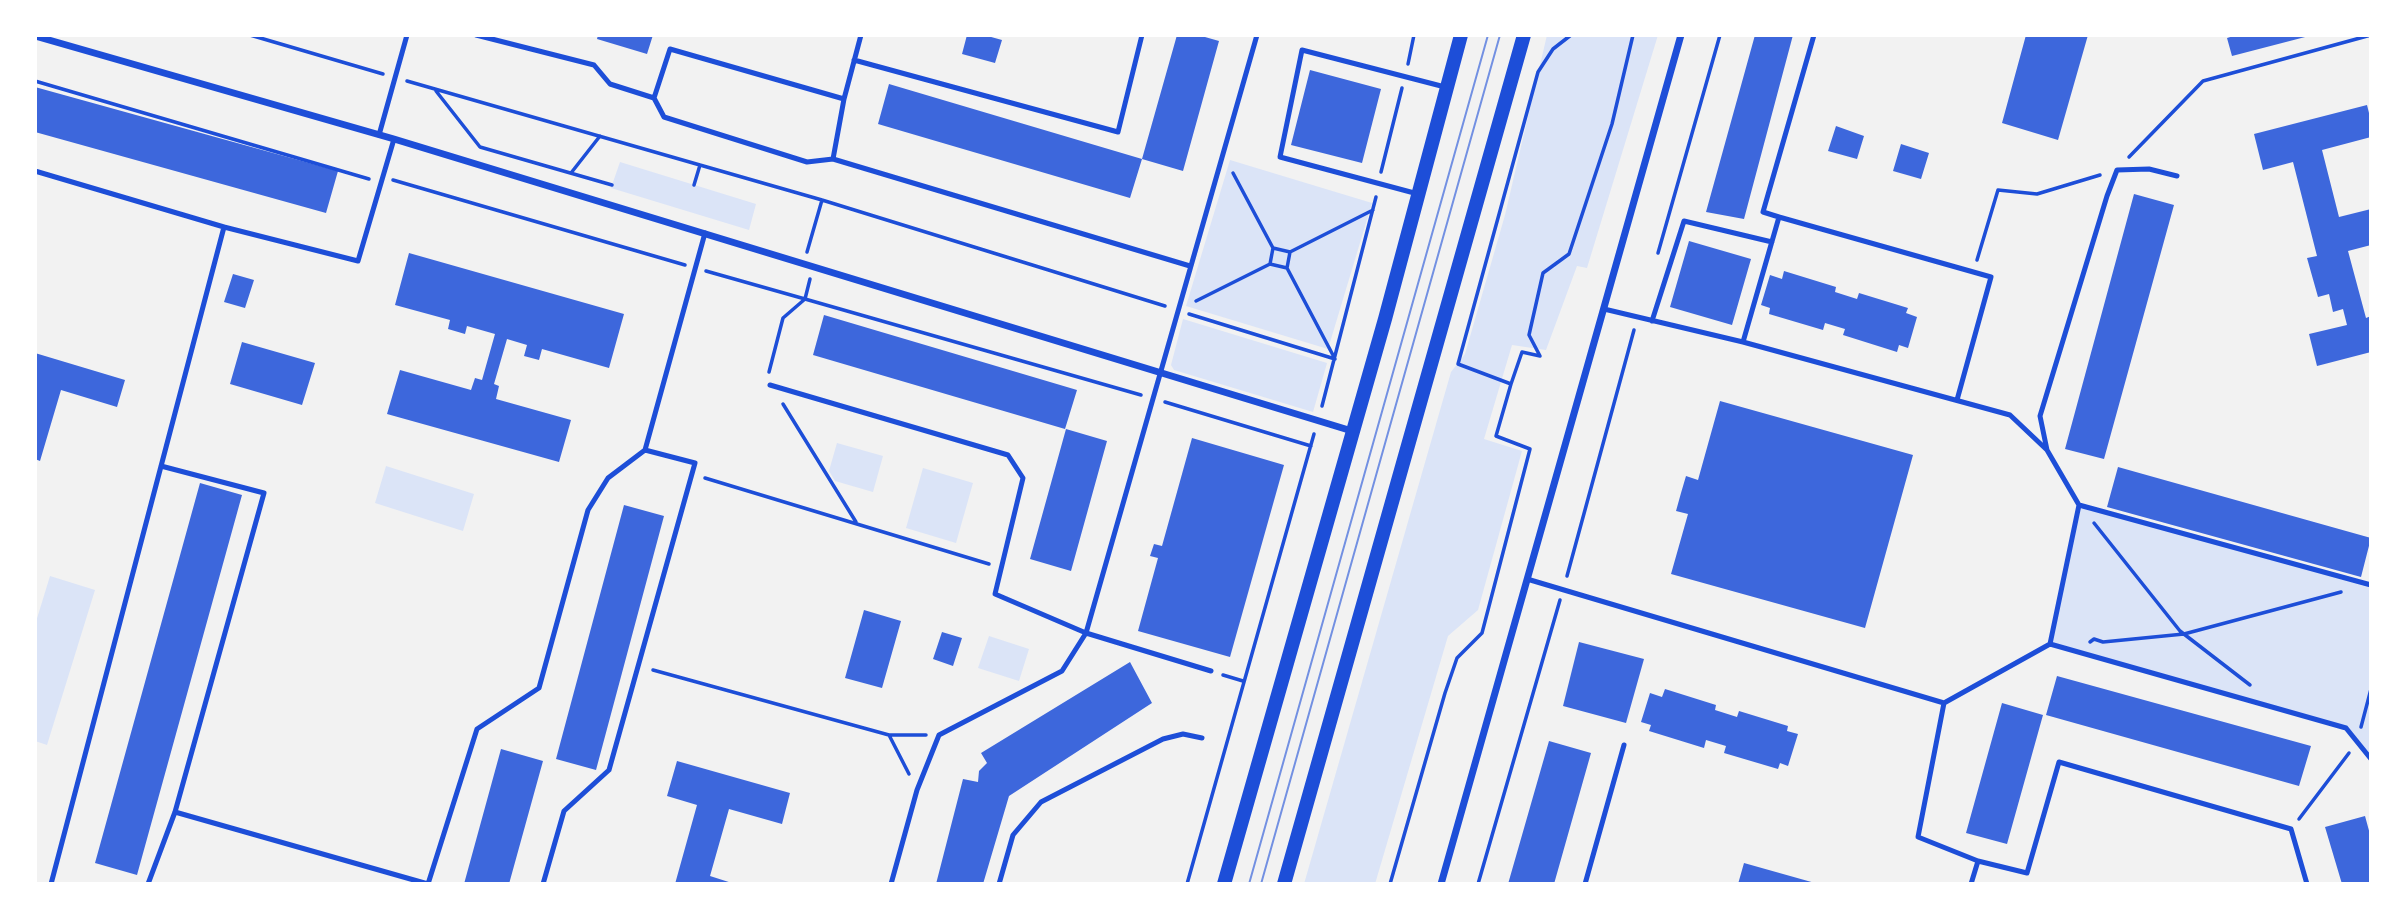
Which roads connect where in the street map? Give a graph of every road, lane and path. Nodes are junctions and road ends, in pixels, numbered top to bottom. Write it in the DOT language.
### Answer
graph roads {
  1 [pos="250,35"];
  2 [pos="407,35"];
  3 [pos="476,35"];
  4 [pos="861,35"];
  5 [pos="1142,35"];
  6 [pos="1256,35"];
  7 [pos="1461,35"];
  8 [pos="1524,35"];
  9 [pos="1571,35"];
  10 [pos="1633,35"];
  11 [pos="1681,35"];
  12 [pos="1720,35"];
  13 [pos="1814,35"];
  14 [pos="2371,35"];
  15 [pos="35,36"];
  16 [pos="854,60"];
  17 [pos="395,78"];
  18 [pos="35,81"];
  19 [pos="1448,88"];
  20 [pos="435,89"];
  21 [pos="654,98"];
  22 [pos="844,99"];
  23 [pos="379,135"];
  24 [pos="600,136"];
  25 [pos="394,139"];
  26 [pos="1223,154"];
  27 [pos="832,159"];
  28 [pos="700,165"];
  29 [pos="2117,170"];
  30 [pos="35,171"];
  31 [pos="571,173"];
  32 [pos="2177,176"];
  33 [pos="382,180"];
  34 [pos="612,185"];
  35 [pos="694,185"];
  36 [pos="1418,194"];
  37 [pos="822,200"];
  38 [pos="1373,210"];
  39 [pos="1779,216"];
  40 [pos="224,227"];
  41 [pos="705,233"];
  42 [pos="1772,242"];
  43 [pos="1273,248"];
  44 [pos="1290,252"];
  45 [pos="1657,254"];
  46 [pos="1270,264"];
  47 [pos="1190,266"];
  48 [pos="814,267"];
  49 [pos="696,268"];
  50 [pos="1287,268"];
  51 [pos="1974,272"];
  52 [pos="805,299"];
  53 [pos="1604,309"];
  54 [pos="1177,310"];
  55 [pos="1638,317"];
  56 [pos="1652,321"];
  57 [pos="1342,332"];
  58 [pos="1743,342"];
  59 [pos="1335,359"];
  60 [pos="1159,372"];
  61 [pos="1511,384"];
  62 [pos="771,385"];
  63 [pos="1149,398"];
  64 [pos="1958,400"];
  65 [pos="1162,401"];
  66 [pos="1318,421"];
  67 [pos="1352,431"];
  68 [pos="1311,446"];
  69 [pos="645,450"];
  70 [pos="2047,450"];
  71 [pos="161,466"];
  72 [pos="692,474"];
  73 [pos="2079,505"];
  74 [pos="857,524"];
  75 [pos="1001,567"];
  76 [pos="1527,579"];
  77 [pos="2370,584"];
  78 [pos="1563,590"];
  79 [pos="1086,633"];
  80 [pos="2184,634"];
  81 [pos="2050,644"];
  82 [pos="2076,651"];
  83 [pos="653,670"];
  84 [pos="1211,671"];
  85 [pos="1243,681"];
  86 [pos="2249,685"];
  87 [pos="2371,689"];
  88 [pos="1944,703"];
  89 [pos="889,735"];
  90 [pos="939,735"];
  91 [pos="1202,738"];
  92 [pos="2358,742"];
  93 [pos="1624,745"];
  94 [pos="2371,759"];
  95 [pos="917,790"];
  96 [pos="175,812"];
  97 [pos="2291,829"];
  98 [pos="1978,861"];
  99 [pos="51,884"];
  100 [pos="148,884"];
  101 [pos="543,884"];
  102 [pos="891,884"];
  103 [pos="999,884"];
  104 [pos="1187,884"];
  105 [pos="1224,884"];
  106 [pos="1284,884"];
  107 [pos="1390,884"];
  108 [pos="1441,884"];
  109 [pos="1478,884"];
  110 [pos="1585,884"];
  111 [pos="1971,884"];
  112 [pos="2307,884"];
  1 -- 17 [label="path"];
  2 -- 17 [label="lane"];
  3 -- 21 [label="lane"];
  4 -- 16 [label="lane"];
  5 -- 16 [label="lane"];
  6 -- 26 [label="lane"];
  7 -- 19 [label="main road"];
  8 -- 106 [label="main road"];
  9 -- 61 [label="path"];
  10 -- 61 [label="path"];
  11 -- 53 [label="street"];
  12 -- 45 [label="path"];
  13 -- 39 [label="lane"];
  14 -- 29 [label="path"];
  15 -- 23 [label="street"];
  16 -- 22 [label="lane"];
  17 -- 20 [label="path"];
  17 -- 23 [label="lane"];
  18 -- 33 [label="path"];
  19 -- 36 [label="main road"];
  19 -- 36 [label="lane"];
  20 -- 24 [label="path"];
  20 -- 31 [label="path"];
  21 -- 22 [label="lane"];
  21 -- 27 [label="lane"];
  22 -- 27 [label="lane"];
  23 -- 25 [label="street"];
  24 -- 28 [label="path"];
  24 -- 31 [label="path"];
  25 -- 33 [label="lane"];
  25 -- 41 [label="street"];
  26 -- 43 [label="path"];
  26 -- 47 [label="lane"];
  27 -- 47 [label="lane"];
  28 -- 35 [label="path"];
  28 -- 37 [label="path"];
  29 -- 32 [label="lane"];
  29 -- 51 [label="path"];
  29 -- 70 [label="lane"];
  30 -- 40 [label="lane"];
  31 -- 34 [label="path"];
  33 -- 40 [label="lane"];
  33 -- 49 [label="path"];
  36 -- 67 [label="main road"];
  37 -- 48 [label="path"];
  37 -- 54 [label="path"];
  38 -- 44 [label="path"];
  39 -- 42 [label="lane"];
  39 -- 51 [label="lane"];
  40 -- 71 [label="lane"];
  41 -- 48 [label="street"];
  41 -- 49 [label="lane"];
  42 -- 56 [label="lane"];
  42 -- 58 [label="lane"];
  43 -- 44 [label="path"];
  43 -- 46 [label="path"];
  44 -- 50 [label="path"];
  46 -- 50 [label="path"];
  46 -- 54 [label="path"];
  47 -- 54 [label="lane"];
  48 -- 52 [label="path"];
  48 -- 60 [label="street"];
  49 -- 52 [label="path"];
  49 -- 69 [label="lane"];
  50 -- 59 [label="path"];
  51 -- 64 [label="lane"];
  52 -- 62 [label="path"];
  52 -- 63 [label="path"];
  53 -- 55 [label="lane"];
  53 -- 76 [label="street"];
  54 -- 59 [label="path"];
  54 -- 60 [label="lane"];
  55 -- 56 [label="lane"];
  55 -- 78 [label="path"];
  56 -- 58 [label="lane"];
  57 -- 59 [label="path"];
  58 -- 64 [label="lane"];
  59 -- 66 [label="path"];
  60 -- 66 [label="street"];
  60 -- 79 [label="lane"];
  61 -- 107 [label="path"];
  62 -- 74 [label="path"];
  62 -- 75 [label="lane"];
  64 -- 70 [label="lane"];
  65 -- 68 [label="path"];
  66 -- 67 [label="street"];
  66 -- 68 [label="path"];
  67 -- 105 [label="main road"];
  68 -- 85 [label="path"];
  69 -- 72 [label="lane"];
  69 -- 96 [label="lane"];
  70 -- 73 [label="lane"];
  71 -- 96 [label="lane"];
  71 -- 99 [label="lane"];
  72 -- 74 [label="path"];
  72 -- 101 [label="lane"];
  73 -- 77 [label="lane"];
  73 -- 80 [label="path"];
  73 -- 81 [label="lane"];
  74 -- 75 [label="path"];
  75 -- 79 [label="lane"];
  76 -- 78 [label="lane"];
  76 -- 108 [label="street"];
  77 -- 80 [label="path"];
  78 -- 88 [label="lane"];
  78 -- 109 [label="path"];
  79 -- 84 [label="lane"];
  79 -- 90 [label="lane"];
  80 -- 82 [label="path"];
  80 -- 86 [label="path"];
  81 -- 82 [label="lane"];
  81 -- 88 [label="lane"];
  82 -- 92 [label="lane"];
  83 -- 89 [label="path"];
  84 -- 85 [label="path"];
  85 -- 104 [label="path"];
  87 -- 92 [label="path"];
  88 -- 98 [label="lane"];
  89 -- 90 [label="path"];
  89 -- 95 [label="path"];
  90 -- 95 [label="lane"];
  91 -- 103 [label="lane"];
  92 -- 94 [label="lane"];
  92 -- 97 [label="path"];
  93 -- 110 [label="lane"];
  95 -- 102 [label="lane"];
  96 -- 100 [label="lane"];
  97 -- 98 [label="lane"];
  97 -- 112 [label="lane"];
  98 -- 111 [label="lane"];
}
